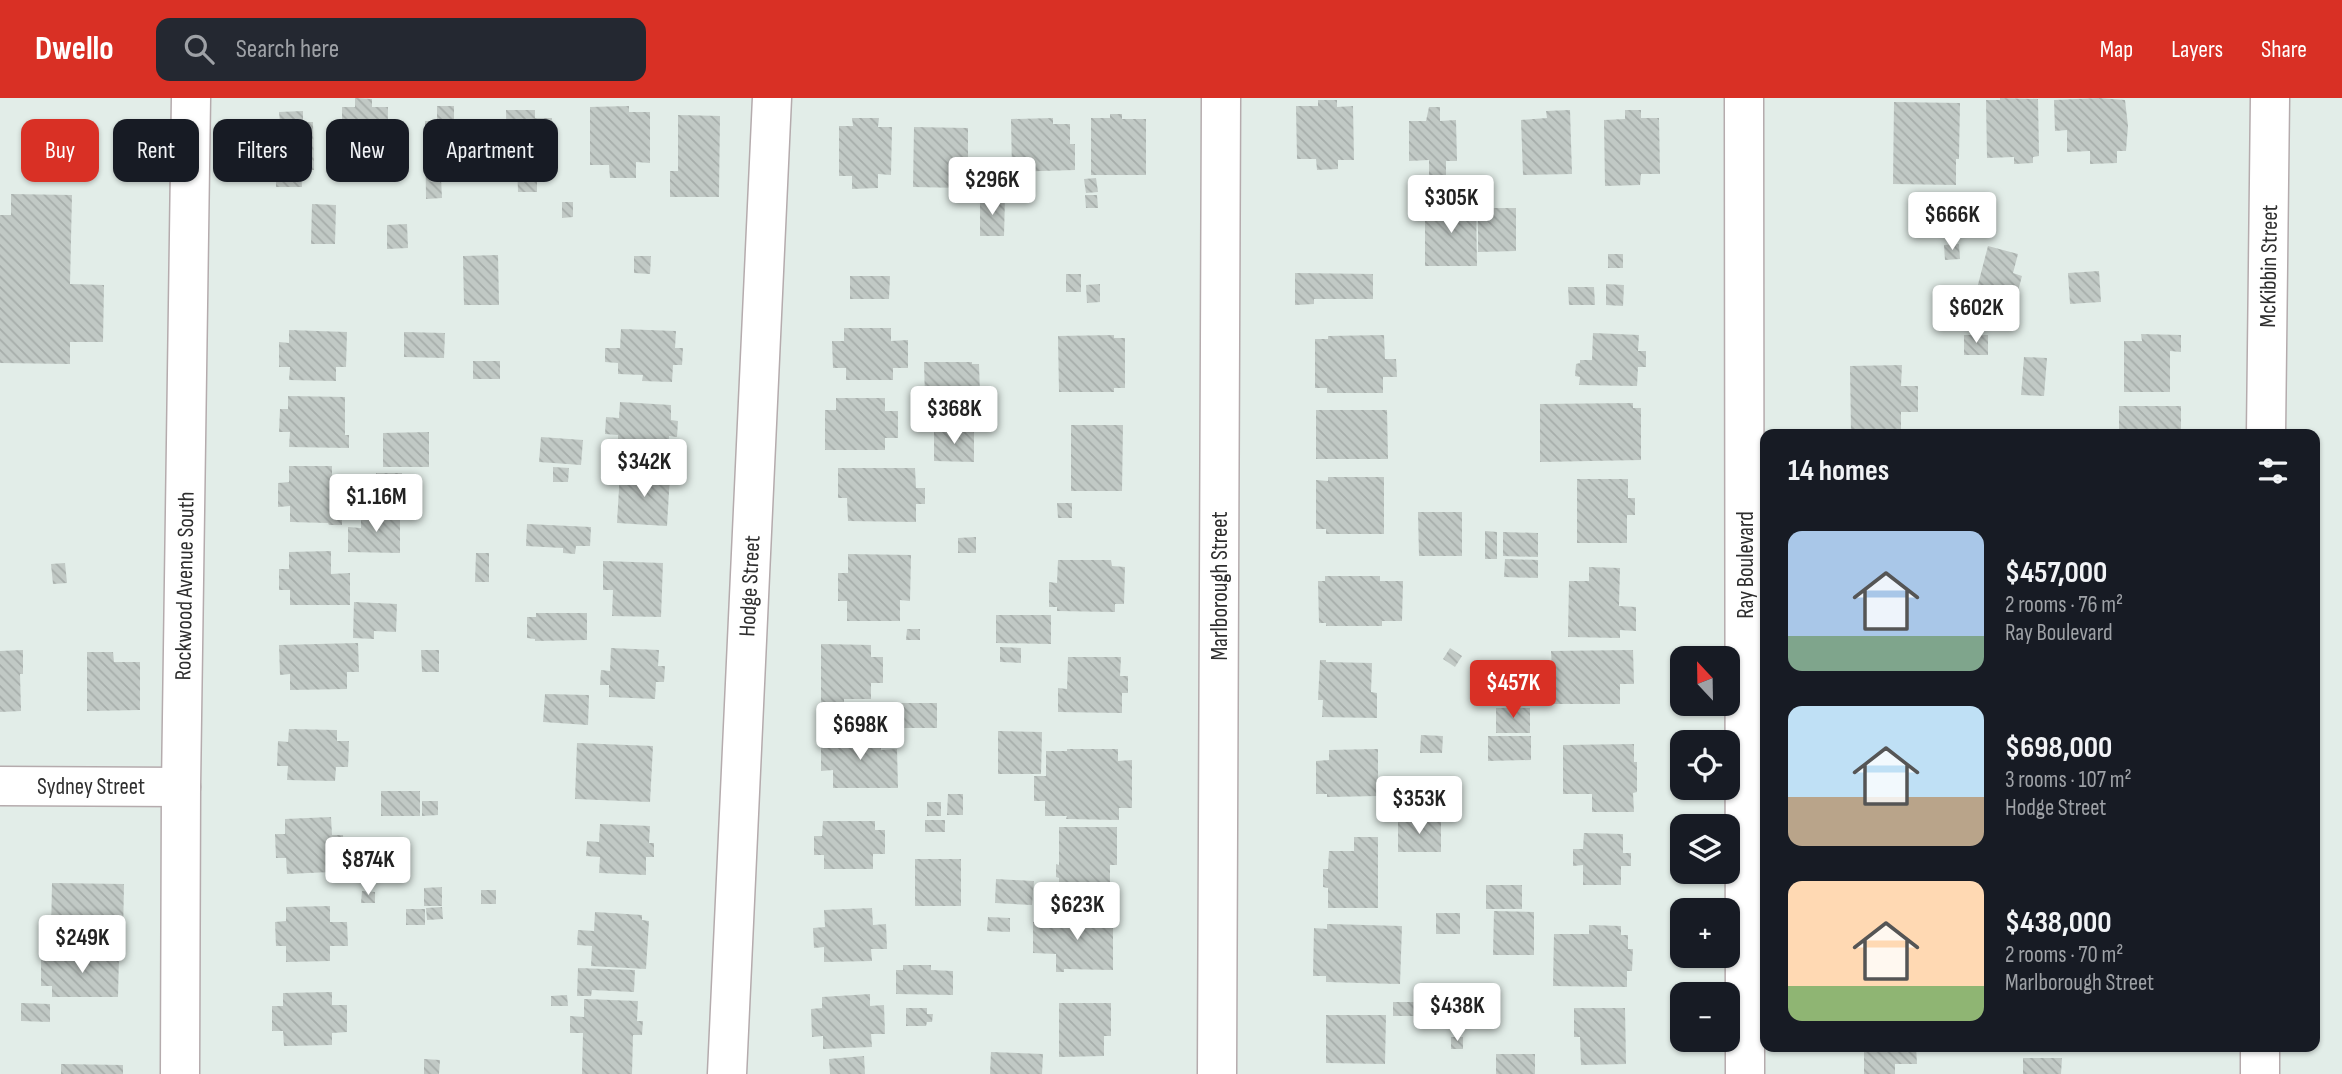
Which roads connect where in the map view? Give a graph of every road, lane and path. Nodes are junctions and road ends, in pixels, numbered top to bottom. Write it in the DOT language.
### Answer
graph roads {
  1 [pos="191,98"];
  2 [pos="772,98"];
  3 [pos="1222,98"];
  4 [pos="1744,98"];
  5 [pos="2270,98"];
  6 [pos="2266,429"];
  7 [pos="0,786"];
  8 [pos="181,787"];
  9 [pos="2260,1052"];
  10 [pos="180,1074"];
  11 [pos="727,1074"];
  12 [pos="1217,1074"];
  13 [pos="1745,1074"];
  14 [pos="2260,1074"];
  1 -- 8 [label="street, Rockwood Avenue South"];
  2 -- 11 [label="street, Hodge Street"];
  3 -- 12 [label="street, Marlborough Street"];
  4 -- 13 [label="street, Ray Boulevard"];
  5 -- 6 [label="street, McKibbin Street"];
  7 -- 8 [label="street, Sydney Street"];
  8 -- 10 [label="street, Rockwood Avenue South"];
  9 -- 14 [label="street"];
}
